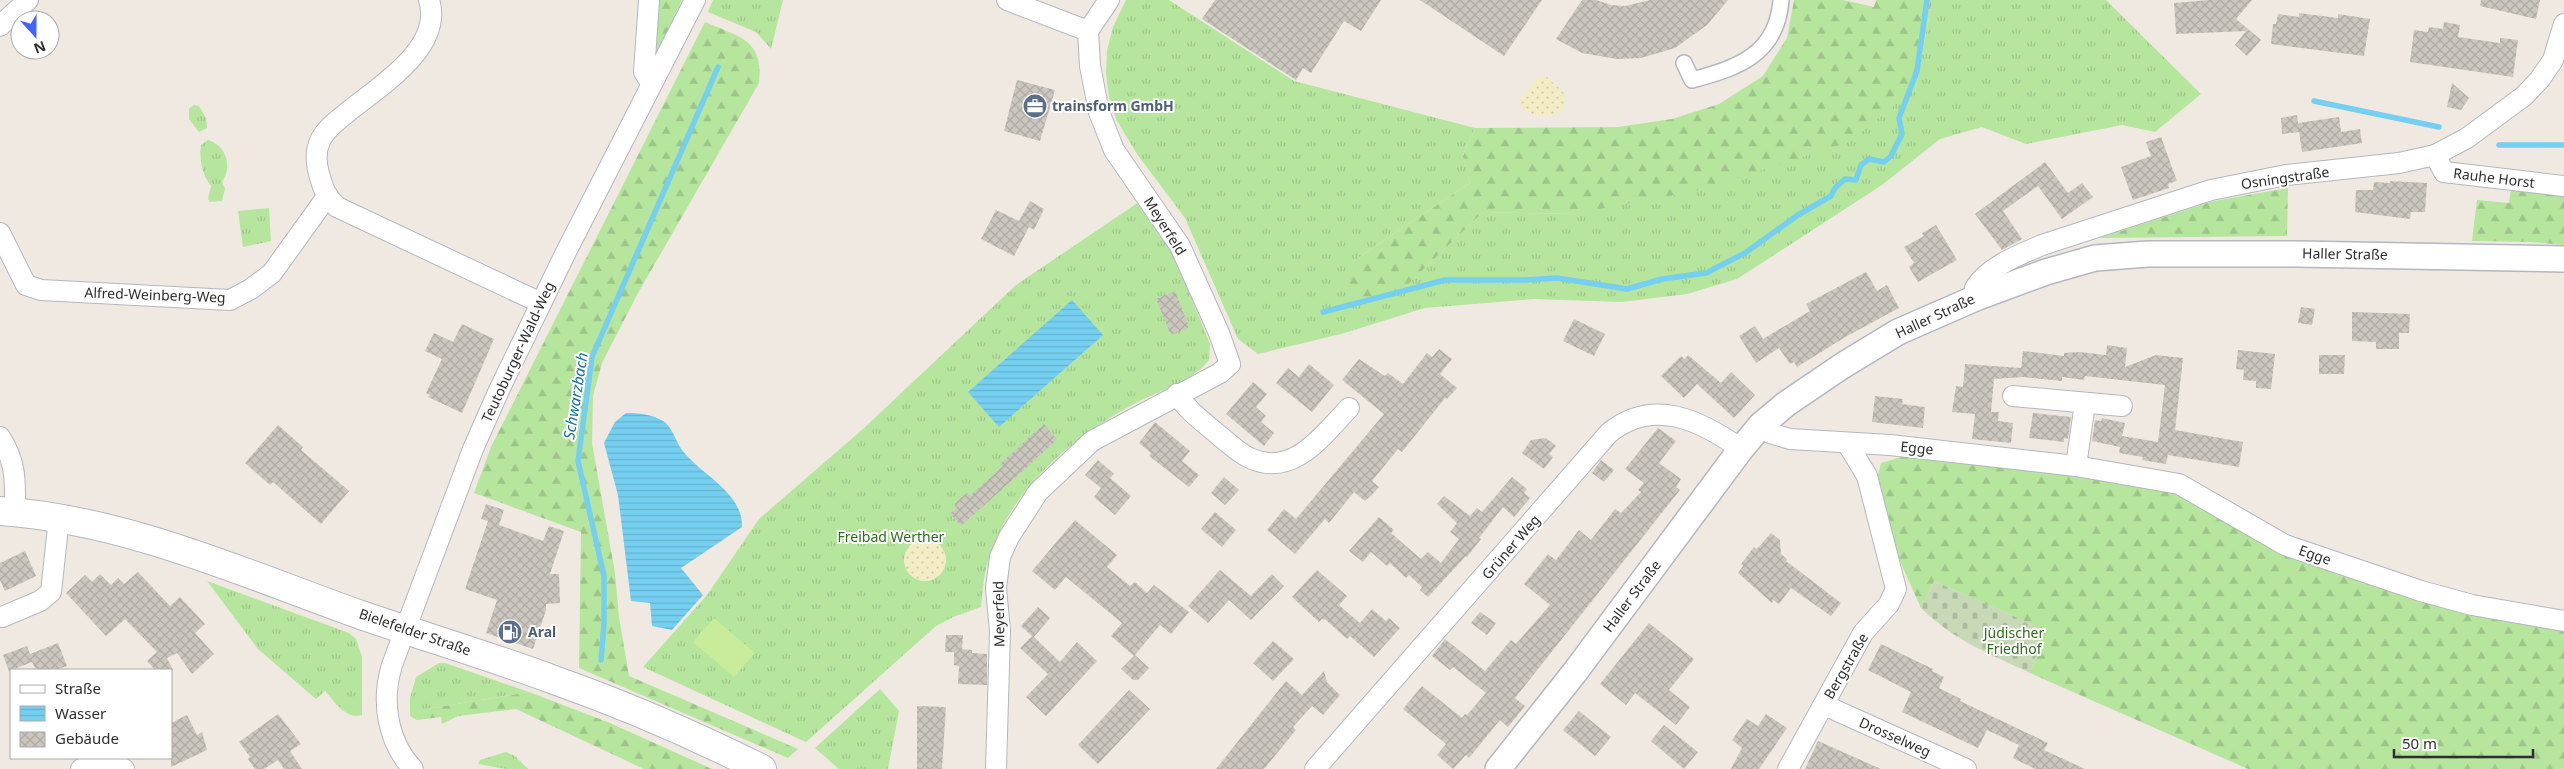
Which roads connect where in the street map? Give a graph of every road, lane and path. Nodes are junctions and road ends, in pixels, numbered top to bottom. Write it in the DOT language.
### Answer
graph roads {
  1 [pos="28,0"];
  2 [pos="429,0"];
  3 [pos="649,0"];
  4 [pos="696,0"];
  5 [pos="1007,0"];
  6 [pos="1109,0"];
  7 [pos="1781,0"];
  8 [pos="2564,24"];
  9 [pos="0,26"];
  10 [pos="1088,31"];
  11 [pos="1684,63"];
  12 [pos="652,84"];
  13 [pos="2435,155"];
  14 [pos="2564,186"];
  15 [pos="326,198"];
  16 [pos="0,233"];
  17 [pos="2564,259"];
  18 [pos="1978,297"];
  19 [pos="541,303"];
  20 [pos="1177,394"];
  21 [pos="2013,396"];
  22 [pos="2085,403"];
  23 [pos="2122,406"];
  24 [pos="1349,408"];
  25 [pos="1761,425"];
  26 [pos="0,437"];
  27 [pos="1847,443"];
  28 [pos="1890,445"];
  29 [pos="1741,449"];
  30 [pos="2076,466"];
  31 [pos="1867,476"];
  32 [pos="8,511"];
  33 [pos="59,518"];
  34 [pos="2,617"];
  35 [pos="2564,621"];
  36 [pos="406,629"];
  37 [pos="1824,704"];
  38 [pos="123,768"];
  39 [pos="80,769"];
  40 [pos="413,769"];
  41 [pos="762,769"];
  42 [pos="996,769"];
  43 [pos="1316,769"];
  44 [pos="1498,769"];
  45 [pos="1788,769"];
  46 [pos="1966,769"];
  1 -- 9 [label="street"];
  2 -- 15 [label="street"];
  3 -- 12 [label="street"];
  4 -- 12 [label="street, Teutoburger-Wald-Weg"];
  5 -- 10 [label="street"];
  6 -- 10 [label="street"];
  7 -- 11 [label="street"];
  8 -- 13 [label="street, Osningstraße"];
  10 -- 20 [label="street, Meyerfeld"];
  12 -- 19 [label="street, Teutoburger-Wald-Weg"];
  13 -- 14 [label="street, Rauhe Horst"];
  13 -- 18 [label="street, Osningstraße"];
  15 -- 16 [label="street, Alfred-Weinberg-Weg"];
  15 -- 19 [label="street"];
  17 -- 18 [label="street, Haller Straße"];
  18 -- 25 [label="street, Haller Straße"];
  19 -- 36 [label="street, Teutoburger-Wald-Weg"];
  20 -- 24 [label="street"];
  20 -- 42 [label="street, Meyerfeld"];
  21 -- 22 [label="street"];
  22 -- 23 [label="street"];
  22 -- 30 [label="street"];
  25 -- 27 [label="street, Egge"];
  25 -- 29 [label="street, Haller Straße"];
  26 -- 32 [label="street"];
  27 -- 28 [label="street, Egge"];
  27 -- 31 [label="street, Bergstraße"];
  28 -- 30 [label="street, Egge"];
  28 -- 31 [label="street"];
  29 -- 43 [label="street, Grüner Weg"];
  29 -- 44 [label="street, Haller Straße"];
  30 -- 35 [label="street, Egge"];
  31 -- 37 [label="street, Bergstraße"];
  32 -- 33 [label="main road, Bielefelder Straße"];
  33 -- 34 [label="street"];
  33 -- 36 [label="main road, Bielefelder Straße"];
  36 -- 40 [label="street, Teutoburger-Wald-Weg"];
  36 -- 41 [label="main road, Bielefelder Straße"];
  37 -- 45 [label="street, Bergstraße"];
  37 -- 46 [label="street, Drosselweg"];
  38 -- 39 [label="street"];
}
